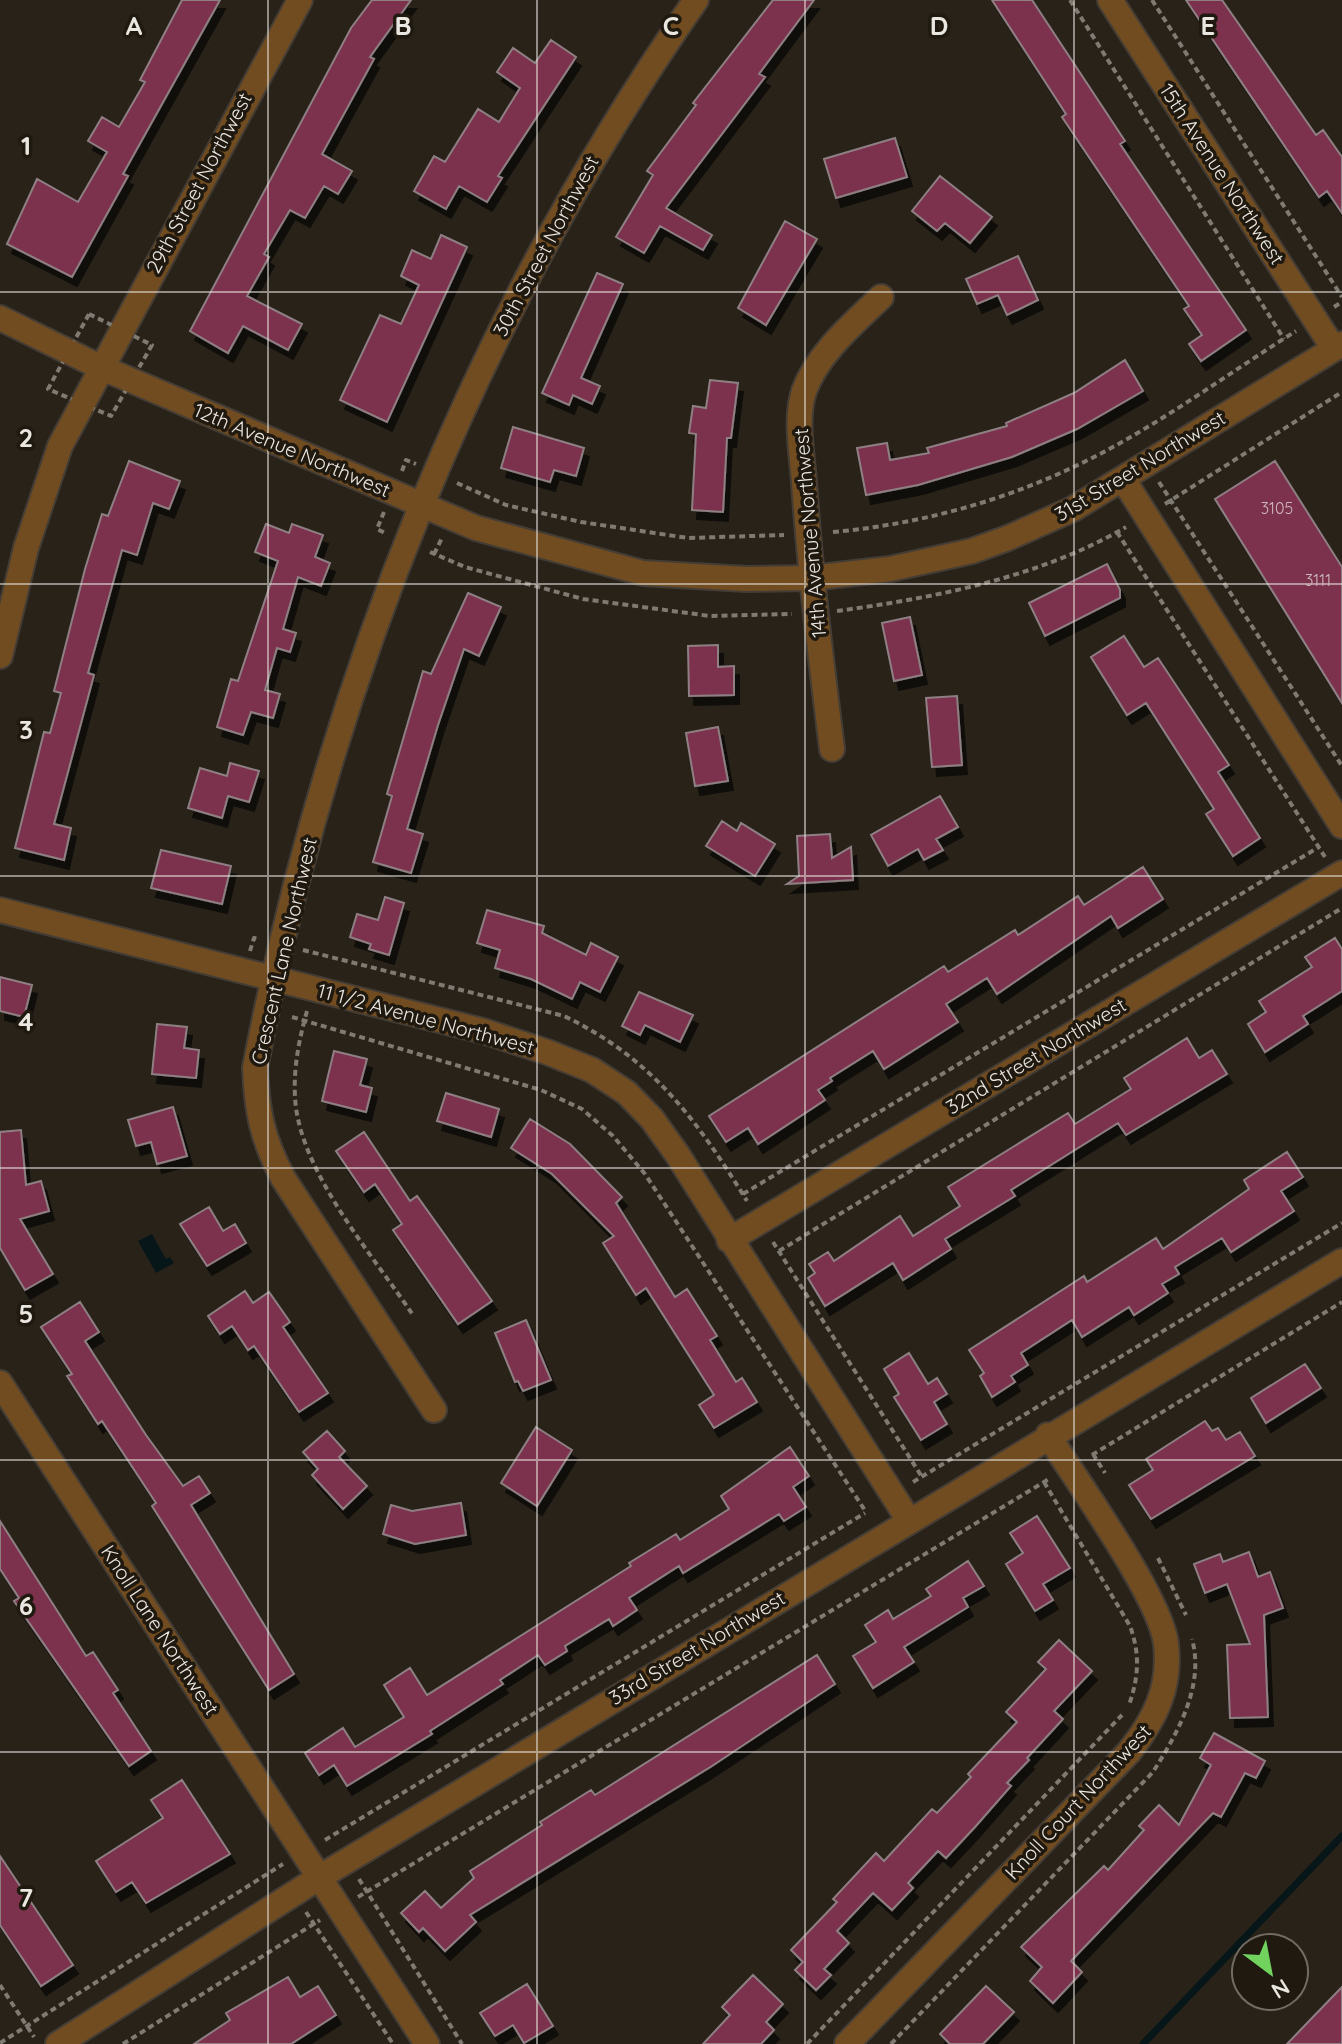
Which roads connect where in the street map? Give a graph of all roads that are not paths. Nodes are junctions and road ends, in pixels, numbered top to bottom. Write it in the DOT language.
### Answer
graph roads {
  1 [pos="300,0"];
  2 [pos="696,0"];
  3 [pos="1110,0"];
  4 [pos="881,297"];
  5 [pos="0,318"];
  6 [pos="1338,346"];
  7 [pos="100,367"];
  8 [pos="1123,479"];
  9 [pos="421,507"];
  10 [pos="593,562"];
  11 [pos="811,578"];
  12 [pos="0,656"];
  13 [pos="832,749"];
  14 [pos="1342,826"];
  15 [pos="1342,873"];
  16 [pos="0,910"];
  17 [pos="275,980"];
  18 [pos="729,1240"];
  19 [pos="1342,1261"];
  20 [pos="0,1383"];
  21 [pos="434,1410"];
  22 [pos="1048,1435"];
  23 [pos="908,1519"];
  24 [pos="320,1877"];
  25 [pos="58,2044"];
  26 [pos="427,2044"];
  27 [pos="847,2044"];
  1 -- 7 [label="street, 29th Street Northwest"];
  2 -- 9 [label="street, 30th Street Northwest"];
  3 -- 6 [label="street, 15th Avenue Northwest"];
  4 -- 11 [label="street, 14th Avenue Northwest"];
  5 -- 7 [label="street, 12th Avenue Northwest"];
  6 -- 8 [label="street, 31st Street Northwest"];
  7 -- 9 [label="street, 12th Avenue Northwest"];
  7 -- 12 [label="street"];
  8 -- 11 [label="street, 31st Street Northwest"];
  8 -- 14 [label="street"];
  9 -- 10 [label="street, 12th Avenue Northwest"];
  9 -- 17 [label="street, Crescent Lane Northwest"];
  10 -- 11 [label="street, 31st Street Northwest"];
  11 -- 13 [label="street, 14th Avenue Northwest"];
  15 -- 18 [label="street, 32nd Street Northwest"];
  16 -- 17 [label="street, 11 1/2 Avenue Northwest"];
  17 -- 18 [label="street, 11 1/2 Avenue Northwest"];
  17 -- 21 [label="street, Crescent Lane Northwest"];
  18 -- 23 [label="street, 11 1/2 Avenue Northwest"];
  19 -- 22 [label="street, 33rd Street Northwest"];
  20 -- 24 [label="street, Knoll Lane Northwest"];
  22 -- 23 [label="street, 33rd Street Northwest"];
  22 -- 27 [label="street, Knoll Court Northwest"];
  23 -- 24 [label="street, 33rd Street Northwest"];
  24 -- 25 [label="street, 33rd Street Northwest"];
  24 -- 26 [label="street"];
}
